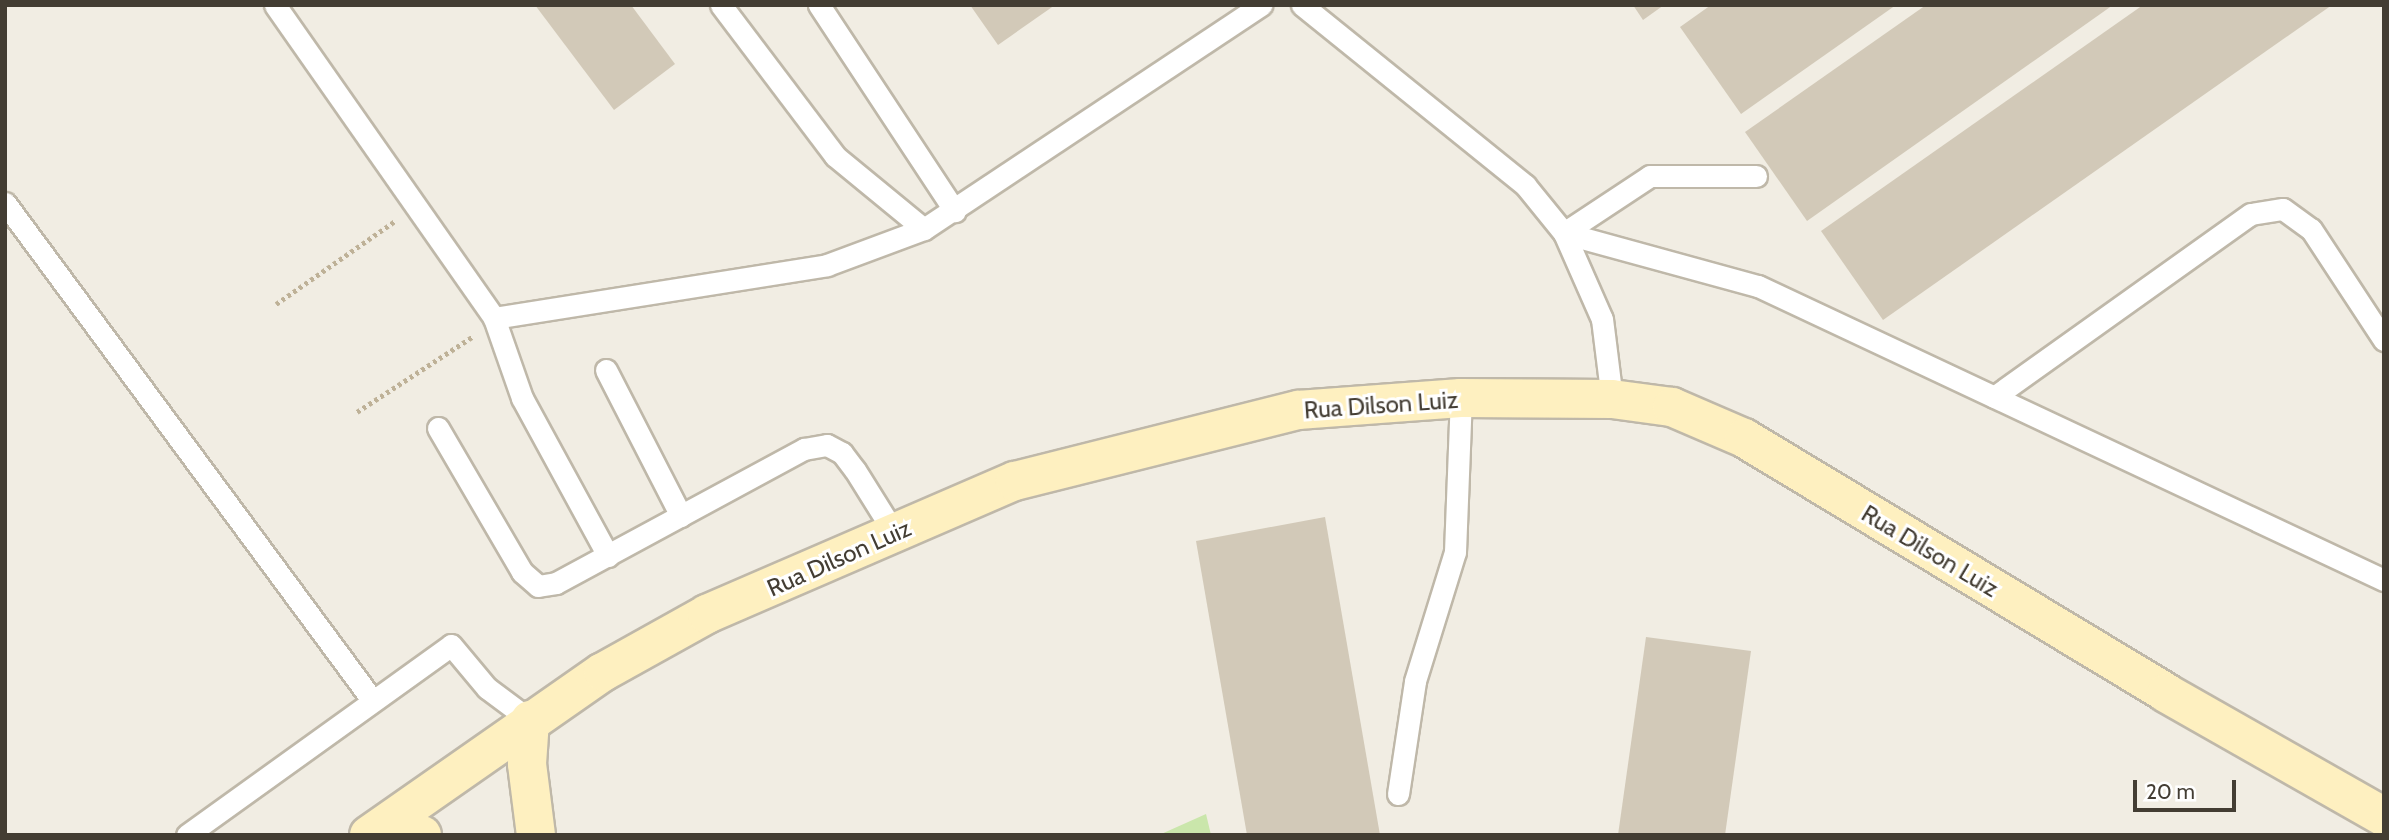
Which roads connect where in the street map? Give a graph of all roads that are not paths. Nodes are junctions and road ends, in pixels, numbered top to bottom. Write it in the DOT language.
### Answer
graph roads {
  1 [pos="275,5"];
  2 [pos="721,5"];
  3 [pos="818,5"];
  4 [pos="1261,5"];
  5 [pos="1302,5"];
  6 [pos="1756,176"];
  7 [pos="5,203"];
  8 [pos="955,211"];
  9 [pos="924,229"];
  10 [pos="1564,233"];
  11 [pos="494,318"];
  12 [pos="2384,340"];
  13 [pos="606,370"];
  14 [pos="1994,397"];
  15 [pos="1461,398"];
  16 [pos="1612,399"];
  17 [pos="438,428"];
  18 [pos="681,516"];
  19 [pos="895,534"];
  20 [pos="608,555"];
  21 [pos="2384,580"];
  22 [pos="373,701"];
  23 [pos="530,720"];
  24 [pos="1398,794"];
  25 [pos="2384,817"];
  26 [pos="187,835"];
  27 [pos="369,835"];
  28 [pos="402,835"];
  29 [pos="422,835"];
  30 [pos="536,835"];
  1 -- 11 [label="lane"];
  2 -- 9 [label="lane"];
  3 -- 8 [label="lane"];
  4 -- 8 [label="lane"];
  5 -- 10 [label="lane"];
  6 -- 10 [label="lane"];
  7 -- 22 [label="lane"];
  8 -- 9 [label="lane"];
  9 -- 11 [label="lane"];
  10 -- 14 [label="lane"];
  10 -- 16 [label="lane"];
  11 -- 20 [label="lane"];
  12 -- 14 [label="lane"];
  13 -- 18 [label="lane"];
  14 -- 21 [label="lane"];
  15 -- 16 [label="street, Rua Dilson Luiz"];
  15 -- 19 [label="street, Rua Dilson Luiz"];
  15 -- 24 [label="lane"];
  16 -- 25 [label="street, Rua Dilson Luiz"];
  17 -- 20 [label="lane"];
  18 -- 19 [label="lane"];
  18 -- 20 [label="lane"];
  19 -- 23 [label="street, Rua Dilson Luiz"];
  22 -- 23 [label="lane"];
  22 -- 26 [label="lane"];
  23 -- 27 [label="street, Rua Dilson Luiz"];
  23 -- 30 [label="street"];
  28 -- 29 [label="street"];
}
